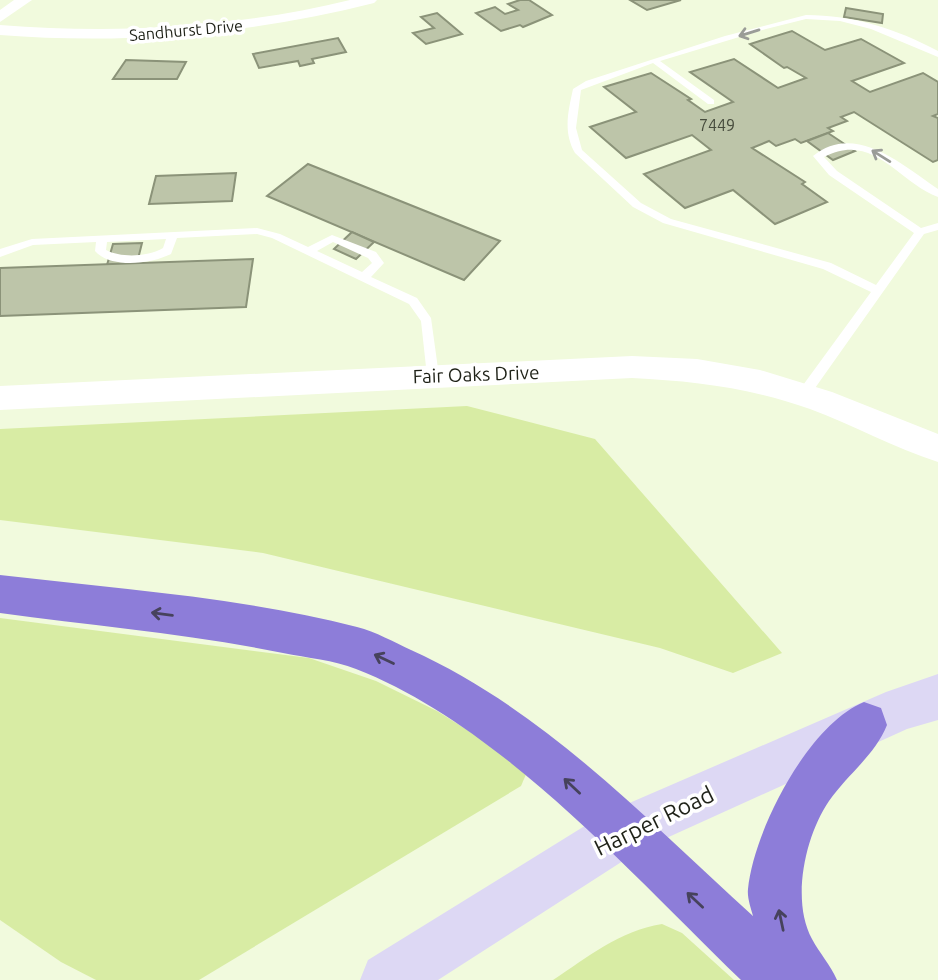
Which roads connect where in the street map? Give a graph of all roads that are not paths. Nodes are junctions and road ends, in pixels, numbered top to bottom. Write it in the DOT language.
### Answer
graph roads {
  1 [pos="24,0"];
  2 [pos="369,0"];
  3 [pos="0,17"];
  4 [pos="0,30"];
  5 [pos="938,54"];
  6 [pos="655,61"];
  7 [pos="711,102"];
  8 [pos="938,194"];
  9 [pos="938,226"];
  10 [pos="920,232"];
  11 [pos="173,234"];
  12 [pos="102,238"];
  13 [pos="309,251"];
  14 [pos="0,253"];
  15 [pos="365,276"];
  16 [pos="877,290"];
  17 [pos="433,376"];
  18 [pos="803,395"];
  19 [pos="0,398"];
  20 [pos="938,449"];
  21 [pos="0,594"];
  22 [pos="938,697"];
  23 [pos="864,725"];
  24 [pos="622,832"];
  25 [pos="388,980"];
  26 [pos="781,980"];
  27 [pos="809,980"];
  1 -- 3 [label="street"];
  2 -- 4 [label="street, Sandhurst Drive"];
  5 -- 6 [label="lane, one-way"];
  6 -- 7 [label="lane"];
  6 -- 16 [label="lane"];
  8 -- 10 [label="lane, one-way"];
  9 -- 10 [label="lane"];
  10 -- 16 [label="lane"];
  11 -- 12 [label="lane"];
  11 -- 12 [label="lane"];
  11 -- 13 [label="lane"];
  12 -- 14 [label="lane"];
  13 -- 15 [label="lane"];
  13 -- 15 [label="lane"];
  15 -- 17 [label="lane"];
  16 -- 18 [label="lane"];
  17 -- 18 [label="street, Fair Oaks Drive"];
  17 -- 19 [label="street, Fair Oaks Drive"];
  18 -- 20 [label="street, Fair Oaks Drive"];
  24 -- 21 [label="highway, one-way"];
  22 -- 23 [label="main road, Harper Road"];
  23 -- 24 [label="main road, Harper Road"];
  27 -- 23 [label="highway, one-way"];
  24 -- 25 [label="main road, Harper Road"];
  26 -- 24 [label="highway, one-way"];
}
